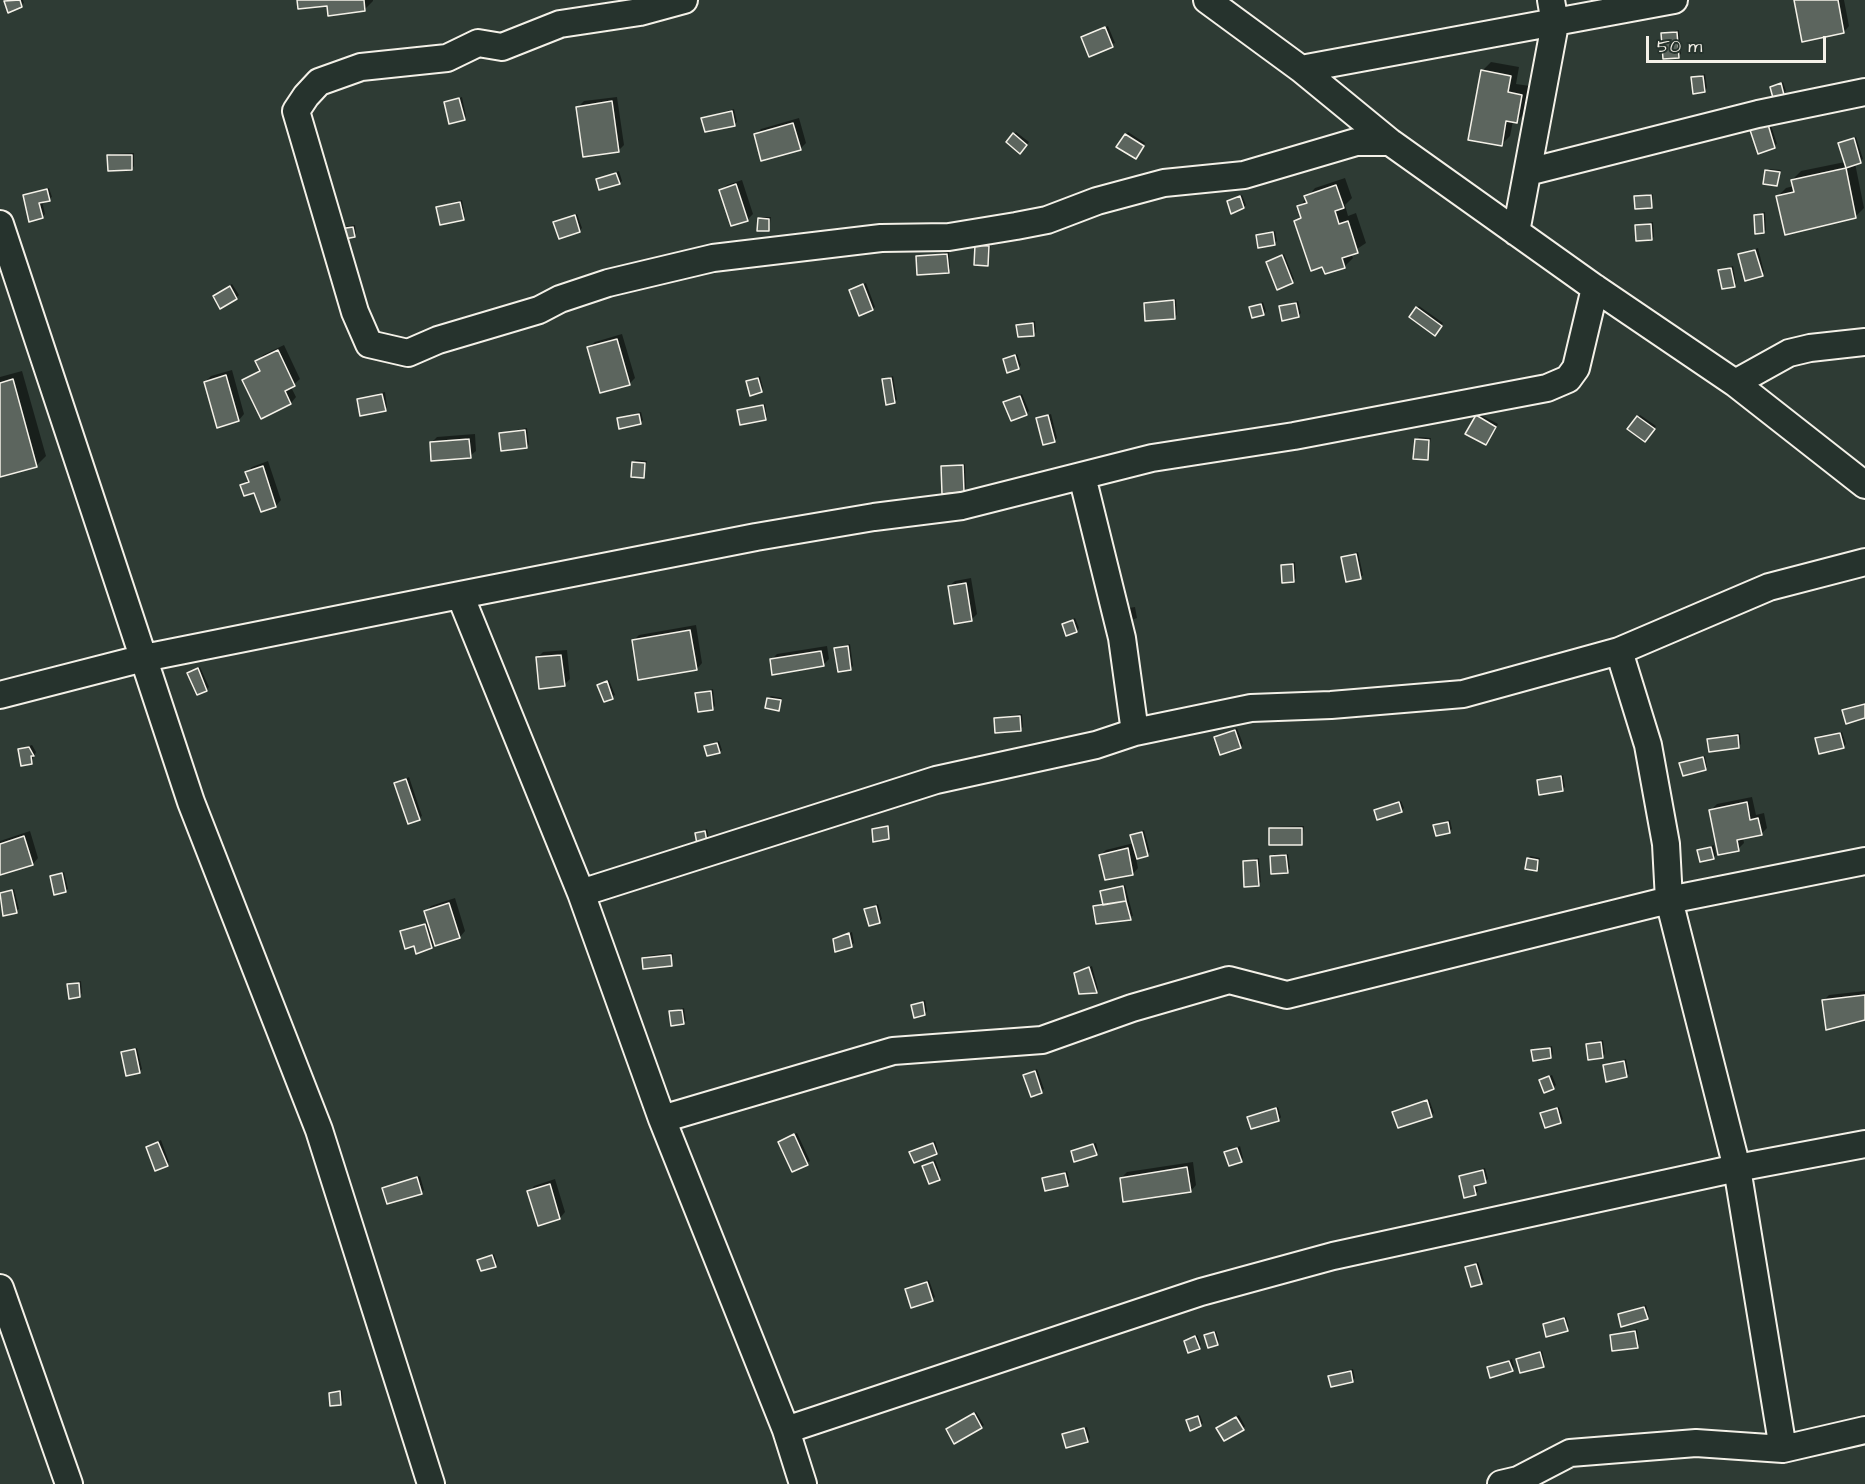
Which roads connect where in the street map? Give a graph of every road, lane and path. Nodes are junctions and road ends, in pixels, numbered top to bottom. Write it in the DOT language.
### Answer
graph roads {
  1 [pos="684,0"];
  2 [pos="1207,0"];
  3 [pos="1674,0"];
  4 [pos="1553,12"];
  5 [pos="1301,69"];
  6 [pos="1865,92"];
  7 [pos="1390,142"];
  8 [pos="1528,172"];
  9 [pos="0,224"];
  10 [pos="1516,232"];
  11 [pos="1595,288"];
  12 [pos="1865,342"];
  13 [pos="1736,383"];
  14 [pos="1082,476"];
  15 [pos="1865,485"];
  16 [pos="1865,562"];
  17 [pos="460,595"];
  18 [pos="1619,651"];
  19 [pos="144,658"];
  20 [pos="0,695"];
  21 [pos="1136,732"];
  22 [pos="1865,861"];
  23 [pos="581,893"];
  24 [pos="1670,900"];
  25 [pos="662,1119"];
  26 [pos="1865,1144"];
  27 [pos="1737,1168"];
  28 [pos="0,1288"];
  29 [pos="786,1430"];
  30 [pos="1865,1430"];
  31 [pos="1783,1449"];
  32 [pos="69,1484"];
  33 [pos="431,1484"];
  34 [pos="803,1484"];
  35 [pos="1501,1484"];
  1 -- 7 [label="street"];
  2 -- 5 [label="street"];
  3 -- 4 [label="street"];
  4 -- 5 [label="street"];
  4 -- 8 [label="street"];
  5 -- 7 [label="street"];
  6 -- 8 [label="street"];
  7 -- 10 [label="street"];
  8 -- 10 [label="street"];
  9 -- 19 [label="street"];
  10 -- 11 [label="street"];
  11 -- 13 [label="street"];
  11 -- 14 [label="street"];
  12 -- 13 [label="street"];
  13 -- 15 [label="street"];
  14 -- 17 [label="street"];
  14 -- 21 [label="street"];
  16 -- 18 [label="street"];
  17 -- 19 [label="street"];
  17 -- 23 [label="street"];
  18 -- 21 [label="street"];
  18 -- 24 [label="street"];
  19 -- 20 [label="street"];
  19 -- 33 [label="street"];
  21 -- 23 [label="street"];
  22 -- 24 [label="street"];
  23 -- 25 [label="street"];
  24 -- 25 [label="street"];
  24 -- 27 [label="street"];
  25 -- 29 [label="street"];
  26 -- 27 [label="street"];
  27 -- 29 [label="street"];
  27 -- 31 [label="street"];
  28 -- 32 [label="street"];
  29 -- 34 [label="street"];
  30 -- 31 [label="street"];
  31 -- 35 [label="street"];
}
